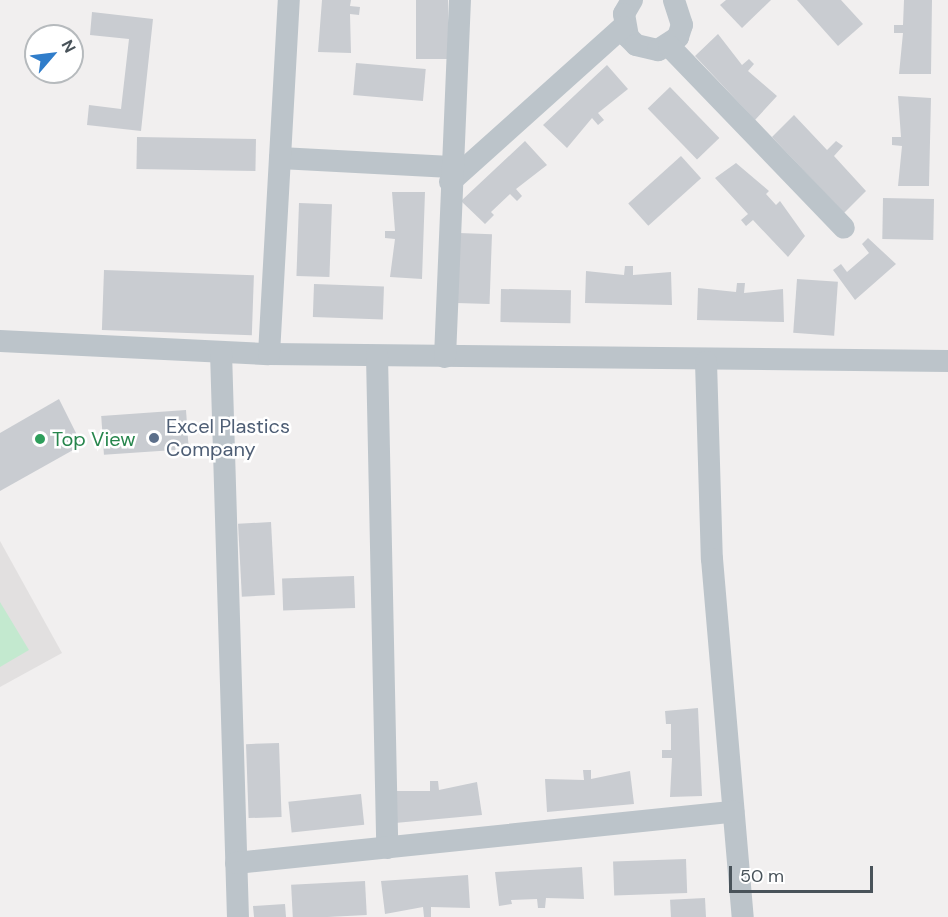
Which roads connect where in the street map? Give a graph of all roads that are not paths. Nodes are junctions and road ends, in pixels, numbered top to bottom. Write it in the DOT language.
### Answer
graph roads {
  1 [pos="289,0"];
  2 [pos="460,0"];
  3 [pos="632,0"];
  4 [pos="676,0"];
  5 [pos="623,27"];
  6 [pos="669,46"];
  7 [pos="280,158"];
  8 [pos="451,175"];
  9 [pos="844,228"];
  10 [pos="0,341"];
  11 [pos="221,352"];
  12 [pos="269,354"];
  13 [pos="377,356"];
  14 [pos="445,357"];
  15 [pos="948,361"];
  16 [pos="706,362"];
  17 [pos="733,812"];
  18 [pos="387,848"];
  19 [pos="236,863"];
  20 [pos="238,917"];
  21 [pos="743,917"];
  1 -- 7 [label="street"];
  2 -- 8 [label="street"];
  3 -- 5 [label="street"];
  4 -- 6 [label="street"];
  5 -- 6 [label="street"];
  5 -- 8 [label="street"];
  6 -- 9 [label="street"];
  7 -- 8 [label="street"];
  7 -- 12 [label="street"];
  8 -- 14 [label="street"];
  10 -- 11 [label="street"];
  11 -- 12 [label="street"];
  11 -- 19 [label="street"];
  12 -- 13 [label="street"];
  13 -- 14 [label="street"];
  13 -- 18 [label="street"];
  14 -- 16 [label="street"];
  15 -- 16 [label="street"];
  16 -- 17 [label="street"];
  17 -- 18 [label="street"];
  17 -- 21 [label="street"];
  18 -- 19 [label="street"];
  19 -- 20 [label="street"];
}
